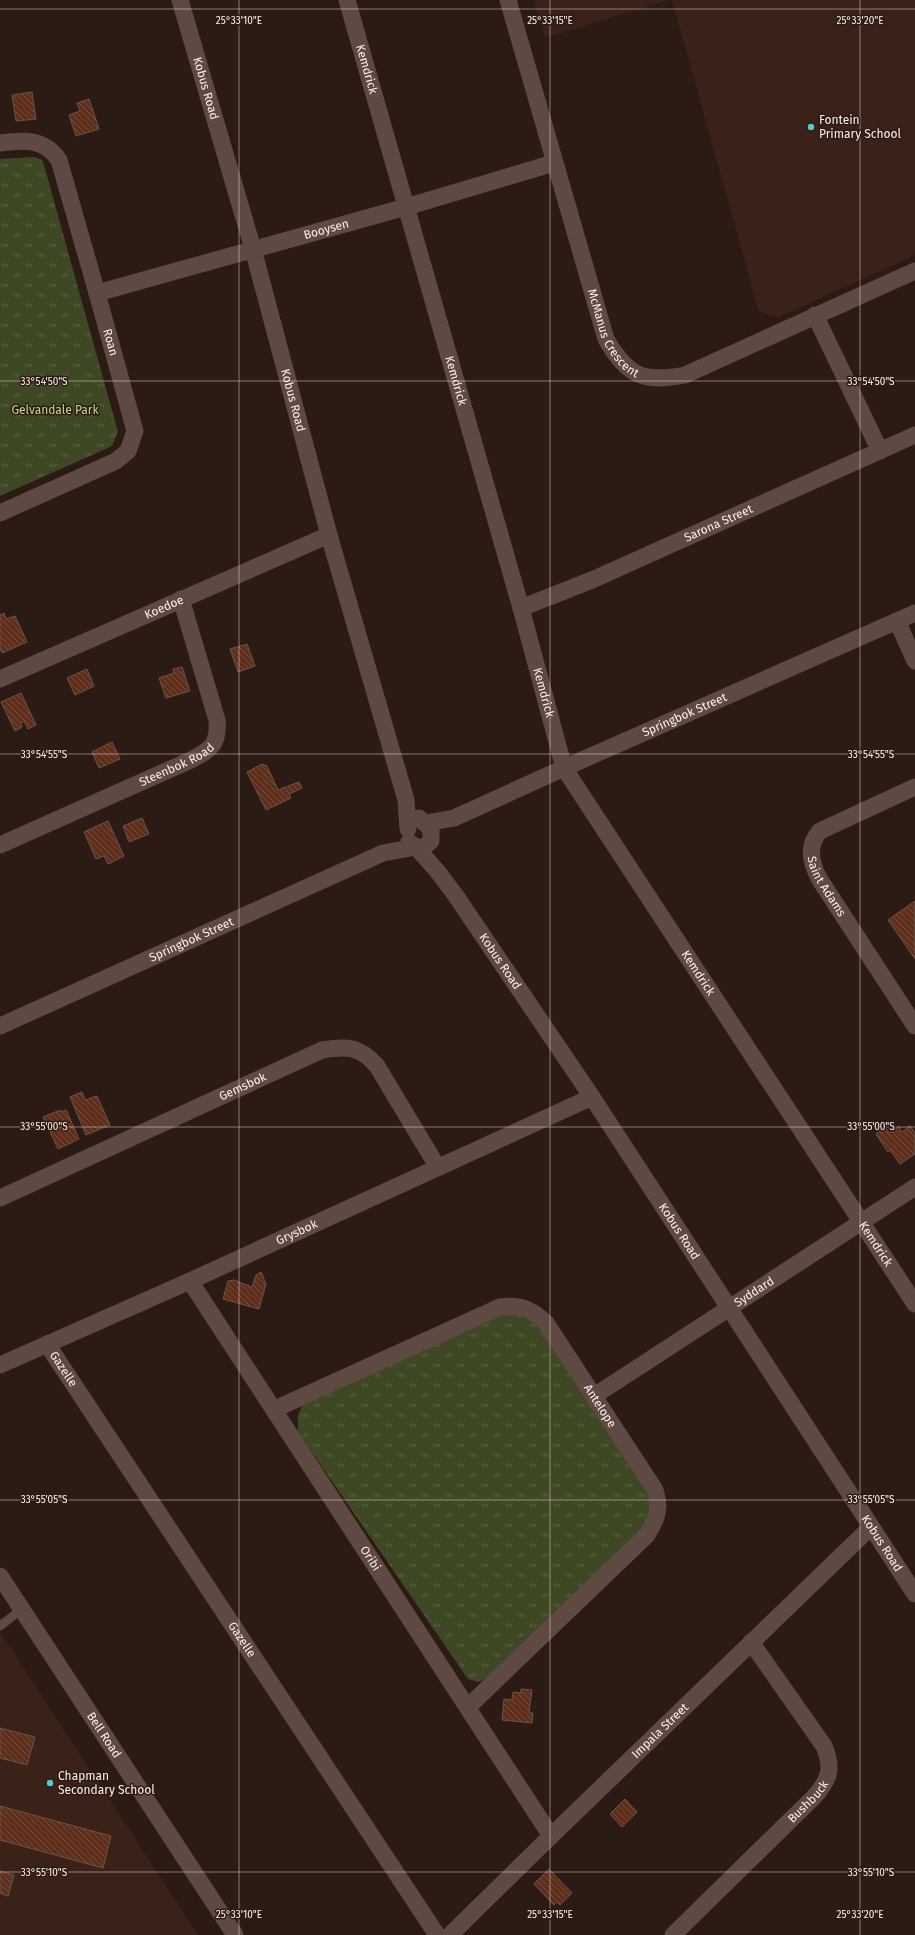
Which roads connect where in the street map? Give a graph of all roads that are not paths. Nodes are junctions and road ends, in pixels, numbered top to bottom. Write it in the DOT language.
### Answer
graph roads {
  1 [pos="180,0"];
  2 [pos="347,0"];
  3 [pos="508,0"];
  4 [pos="0,143"];
  5 [pos="554,163"];
  6 [pos="406,207"];
  7 [pos="252,249"];
  8 [pos="915,271"];
  9 [pos="97,293"];
  10 [pos="815,315"];
  11 [pos="915,436"];
  12 [pos="880,451"];
  13 [pos="0,513"];
  14 [pos="329,535"];
  15 [pos="181,599"];
  16 [pos="521,608"];
  17 [pos="915,613"];
  18 [pos="897,621"];
  19 [pos="915,661"];
  20 [pos="0,679"];
  21 [pos="564,768"];
  22 [pos="915,787"];
  23 [pos="420,834"];
  24 [pos="0,845"];
  25 [pos="0,1026"];
  26 [pos="915,1026"];
  27 [pos="592,1097"];
  28 [pos="437,1166"];
  29 [pos="915,1188"];
  30 [pos="0,1198"];
  31 [pos="861,1222"];
  32 [pos="190,1281"];
  33 [pos="915,1304"];
  34 [pos="728,1308"];
  35 [pos="47,1344"];
  36 [pos="0,1365"];
  37 [pos="594,1396"];
  38 [pos="275,1409"];
  39 [pos="871,1527"];
  40 [pos="0,1576"];
  41 [pos="915,1594"];
  42 [pos="22,1610"];
  43 [pos="0,1626"];
  44 [pos="751,1642"];
  45 [pos="468,1707"];
  46 [pos="551,1836"];
  47 [pos="235,1935"];
  48 [pos="437,1935"];
  49 [pos="450,1935"];
  50 [pos="673,1935"];
  1 -- 7 [label="street, Kobus Road"];
  2 -- 6 [label="street, Kemdrick"];
  3 -- 5 [label="street, McManus Crescent"];
  4 -- 9 [label="street, Roan"];
  5 -- 6 [label="street, Booysen"];
  5 -- 10 [label="street, McManus Crescent"];
  6 -- 7 [label="street, Booysen"];
  6 -- 16 [label="street, Kemdrick"];
  7 -- 9 [label="street, Booysen"];
  7 -- 14 [label="street, Kobus Road"];
  8 -- 10 [label="street, McManus Crescent"];
  9 -- 13 [label="street, Roan"];
  10 -- 12 [label="street"];
  11 -- 12 [label="street, Sarona Street"];
  12 -- 16 [label="street, Sarona Street"];
  14 -- 15 [label="street, Koedoe"];
  14 -- 23 [label="street, Kobus Road"];
  15 -- 20 [label="street, Koedoe"];
  15 -- 24 [label="street, Steenbok Road"];
  16 -- 21 [label="street, Kemdrick"];
  17 -- 18 [label="street, Springbok Street"];
  18 -- 19 [label="street"];
  18 -- 21 [label="street, Springbok Street"];
  21 -- 23 [label="street, Springbok Street"];
  21 -- 31 [label="street, Kemdrick"];
  22 -- 26 [label="street, Saint Adams"];
  23 -- 25 [label="street, Springbok Street"];
  23 -- 27 [label="street, Kobus Road"];
  27 -- 28 [label="street, Grysbok"];
  27 -- 34 [label="street, Kobus Road"];
  28 -- 30 [label="street, Gemsbok"];
  28 -- 32 [label="street, Grysbok"];
  29 -- 31 [label="street, Syddard"];
  31 -- 33 [label="street, Kemdrick"];
  31 -- 34 [label="street, Syddard"];
  32 -- 35 [label="street, Grysbok"];
  32 -- 38 [label="street, Oribi"];
  34 -- 37 [label="street, Syddard"];
  34 -- 39 [label="street, Kobus Road"];
  35 -- 36 [label="street, Grysbok"];
  35 -- 48 [label="street, Gazelle"];
  37 -- 38 [label="street, Antelope"];
  37 -- 45 [label="street, Antelope"];
  38 -- 45 [label="street, Oribi"];
  39 -- 41 [label="street, Kobus Road"];
  39 -- 44 [label="street, Impala Street"];
  40 -- 42 [label="street, Bell Road"];
  42 -- 43 [label="lane"];
  42 -- 47 [label="street, Bell Road"];
  44 -- 46 [label="street, Impala Street"];
  44 -- 50 [label="street, Bushbuck"];
  45 -- 46 [label="street, Oribi"];
  46 -- 49 [label="street, Impala Street"];
}
